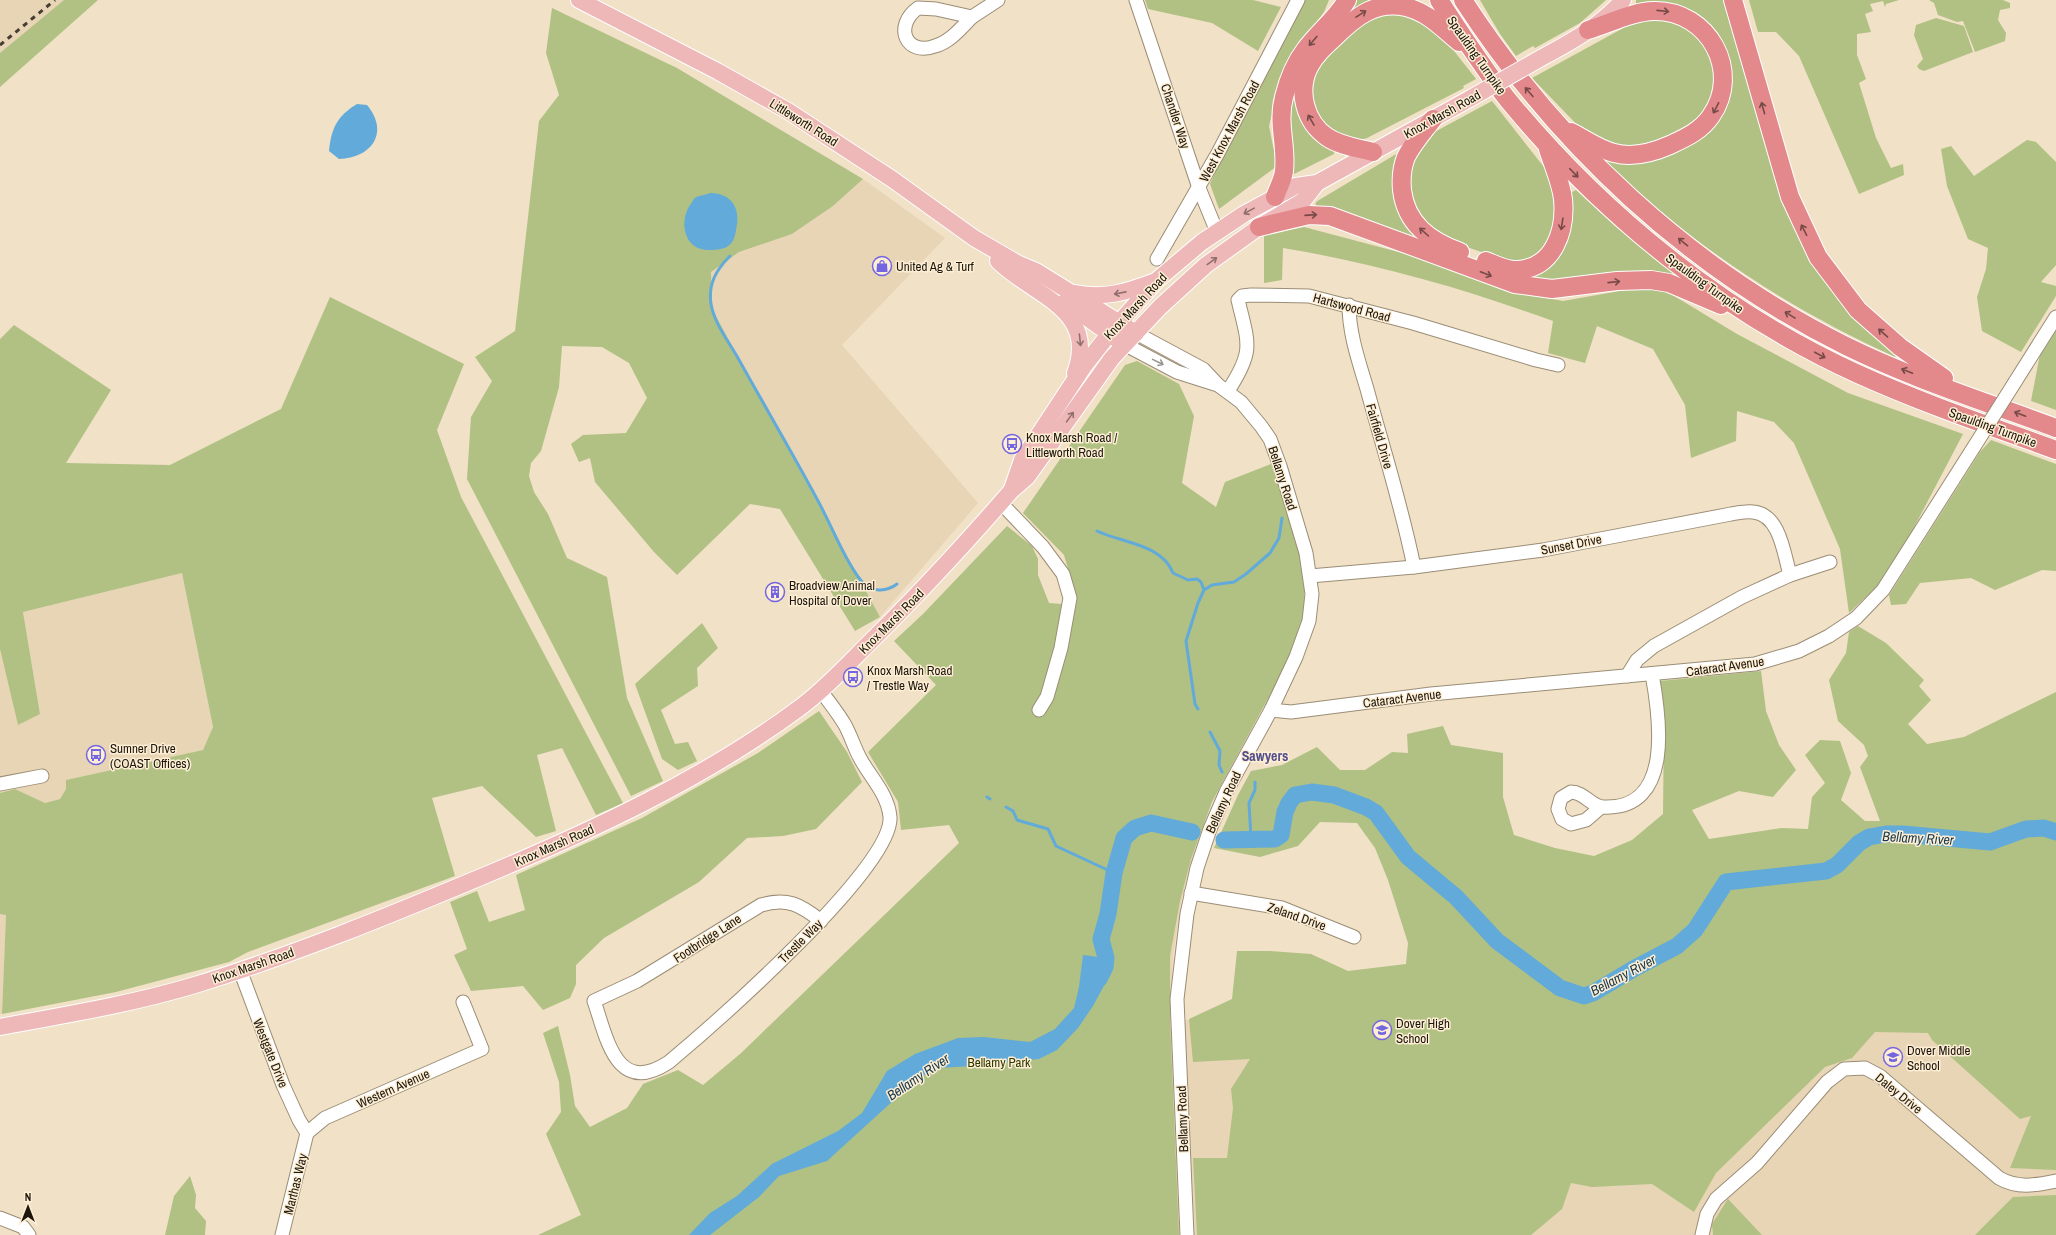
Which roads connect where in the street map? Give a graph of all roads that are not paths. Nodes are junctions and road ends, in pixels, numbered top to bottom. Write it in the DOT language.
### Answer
graph roads {
  1 [pos="579,0"];
  2 [pos="998,0"];
  3 [pos="1136,0"];
  4 [pos="1298,0"];
  5 [pos="1346,0"];
  6 [pos="1439,0"];
  7 [pos="1623,0"];
  8 [pos="1733,0"];
  9 [pos="1465,2"];
  10 [pos="972,17"];
  11 [pos="1588,30"];
  12 [pos="1474,54"];
  13 [pos="1433,119"];
  14 [pos="1555,122"];
  15 [pos="1547,145"];
  16 [pos="1373,152"];
  17 [pos="1318,183"];
  18 [pos="1199,188"];
  19 [pos="1275,197"];
  20 [pos="1259,228"];
  21 [pos="1217,232"];
  22 [pos="974,238"];
  23 [pos="1157,259"];
  24 [pos="1017,263"];
  25 [pos="1157,280"];
  26 [pos="1069,292"];
  27 [pos="1349,306"];
  28 [pos="2056,317"];
  29 [pos="1762,322"];
  30 [pos="1114,328"];
  31 [pos="1136,333"];
  32 [pos="1124,344"];
  33 [pos="1558,365"];
  34 [pos="1223,388"];
  35 [pos="1069,389"];
  36 [pos="1970,395"];
  37 [pos="2056,428"];
  38 [pos="2056,450"];
  39 [pos="1011,491"];
  40 [pos="1001,503"];
  41 [pos="1830,562"];
  42 [pos="1414,567"];
  43 [pos="1790,575"];
  44 [pos="1310,576"];
  45 [pos="1652,674"];
  46 [pos="1627,676"];
  47 [pos="820,691"];
  48 [pos="1039,710"];
  49 [pos="1271,710"];
  50 [pos="42,776"];
  51 [pos="0,784"];
  52 [pos="1601,807"];
  53 [pos="1191,893"];
  54 [pos="821,921"];
  55 [pos="1354,937"];
  56 [pos="240,970"];
  57 [pos="594,1001"];
  58 [pos="463,1002"];
  59 [pos="0,1026"];
  60 [pos="307,1132"];
  61 [pos="2056,1181"];
  62 [pos="0,1218"];
  63 [pos="29,1235"];
  64 [pos="282,1235"];
  65 [pos="1187,1235"];
  66 [pos="1702,1235"];
  1 -- 22 [label="main road, Littleworth Road"];
  2 -- 10 [label="street"];
  3 -- 18 [label="street, Chandler Way"];
  4 -- 18 [label="street, West Knox Marsh Road"];
  5 -- 19 [label="highway, one-way"];
  6 -- 12 [label="highway, Spaulding Turnpike"];
  7 -- 11 [label="main road, Knox Marsh Road"];
  36 -- 8 [label="highway, one-way"];
  14 -- 9 [label="highway, Spaulding Turnpike, one-way"];
  10 -- 10 [label="street"];
  11 -- 13 [label="main road, Knox Marsh Road, bridge"];
  11 -- 14 [label="highway, one-way"];
  12 -- 15 [label="highway, Spaulding Turnpike"];
  16 -- 12 [label="highway, one-way"];
  15 -- 13 [label="highway, one-way"];
  13 -- 16 [label="main road, Knox Marsh Road"];
  36 -- 14 [label="highway, Spaulding Turnpike, one-way"];
  15 -- 29 [label="highway, Spaulding Turnpike, one-way"];
  16 -- 17 [label="main road, Knox Marsh Road"];
  17 -- 19 [label="main road, Knox Marsh Road"];
  17 -- 20 [label="main road, Knox Marsh Road"];
  18 -- 21 [label="street, Chandler Way"];
  18 -- 23 [label="street, West Knox Marsh Road"];
  19 -- 21 [label="main road, Knox Marsh Road, one-way"];
  20 -- 29 [label="highway, one-way"];
  31 -- 20 [label="main road, Knox Marsh Road, one-way"];
  21 -- 25 [label="main road, Knox Marsh Road"];
  22 -- 24 [label="main road, Littleworth Road"];
  22 -- 35 [label="main road, one-way"];
  24 -- 26 [label="main road, Littleworth Road"];
  24 -- 30 [label="main road, Littleworth Road"];
  25 -- 26 [label="main road, one-way"];
  25 -- 30 [label="main road, Knox Marsh Road"];
  26 -- 30 [label="main road, Littleworth Road"];
  27 -- 33 [label="street, Hartswood Road"];
  27 -- 34 [label="street, Hartswood Road"];
  27 -- 42 [label="street, Fairfield Drive"];
  28 -- 45 [label="street, Cataract Avenue, bridge"];
  29 -- 38 [label="highway, Spaulding Turnpike, one-way"];
  30 -- 31 [label="main road, Littleworth Road"];
  30 -- 32 [label="main road, Littleworth Road"];
  30 -- 35 [label="main road, Knox Marsh Road"];
  31 -- 32 [label="main road, Knox Marsh Road"];
  31 -- 34 [label="street, Bellamy Road"];
  32 -- 34 [label="street, Bellamy Road, one-way"];
  39 -- 32 [label="main road, Knox Marsh Road, one-way"];
  34 -- 44 [label="street, Bellamy Road"];
  35 -- 39 [label="main road, Knox Marsh Road"];
  37 -- 36 [label="highway, Spaulding Turnpike, one-way"];
  39 -- 40 [label="main road, Knox Marsh Road"];
  40 -- 47 [label="main road, Knox Marsh Road"];
  40 -- 48 [label="street"];
  41 -- 43 [label="street"];
  42 -- 43 [label="street, Sunset Drive"];
  42 -- 44 [label="street, Sunset Drive"];
  43 -- 46 [label="street"];
  44 -- 49 [label="street, Bellamy Road"];
  45 -- 46 [label="street, Cataract Avenue"];
  45 -- 52 [label="street"];
  46 -- 49 [label="street, Cataract Avenue"];
  47 -- 54 [label="street, Trestle Way"];
  47 -- 56 [label="main road, Knox Marsh Road"];
  49 -- 53 [label="street, Bellamy Road"];
  50 -- 51 [label="street"];
  53 -- 55 [label="street, Zeland Drive"];
  53 -- 65 [label="street, Bellamy Road"];
  54 -- 57 [label="street, Footbridge Lane"];
  54 -- 57 [label="street, Trestle Way"];
  56 -- 59 [label="main road, Knox Marsh Road"];
  56 -- 60 [label="street, Westgate Drive"];
  58 -- 60 [label="street, Western Avenue"];
  60 -- 64 [label="street, Marthas Way"];
  61 -- 66 [label="street, Daley Drive"];
  62 -- 63 [label="street"];
}
